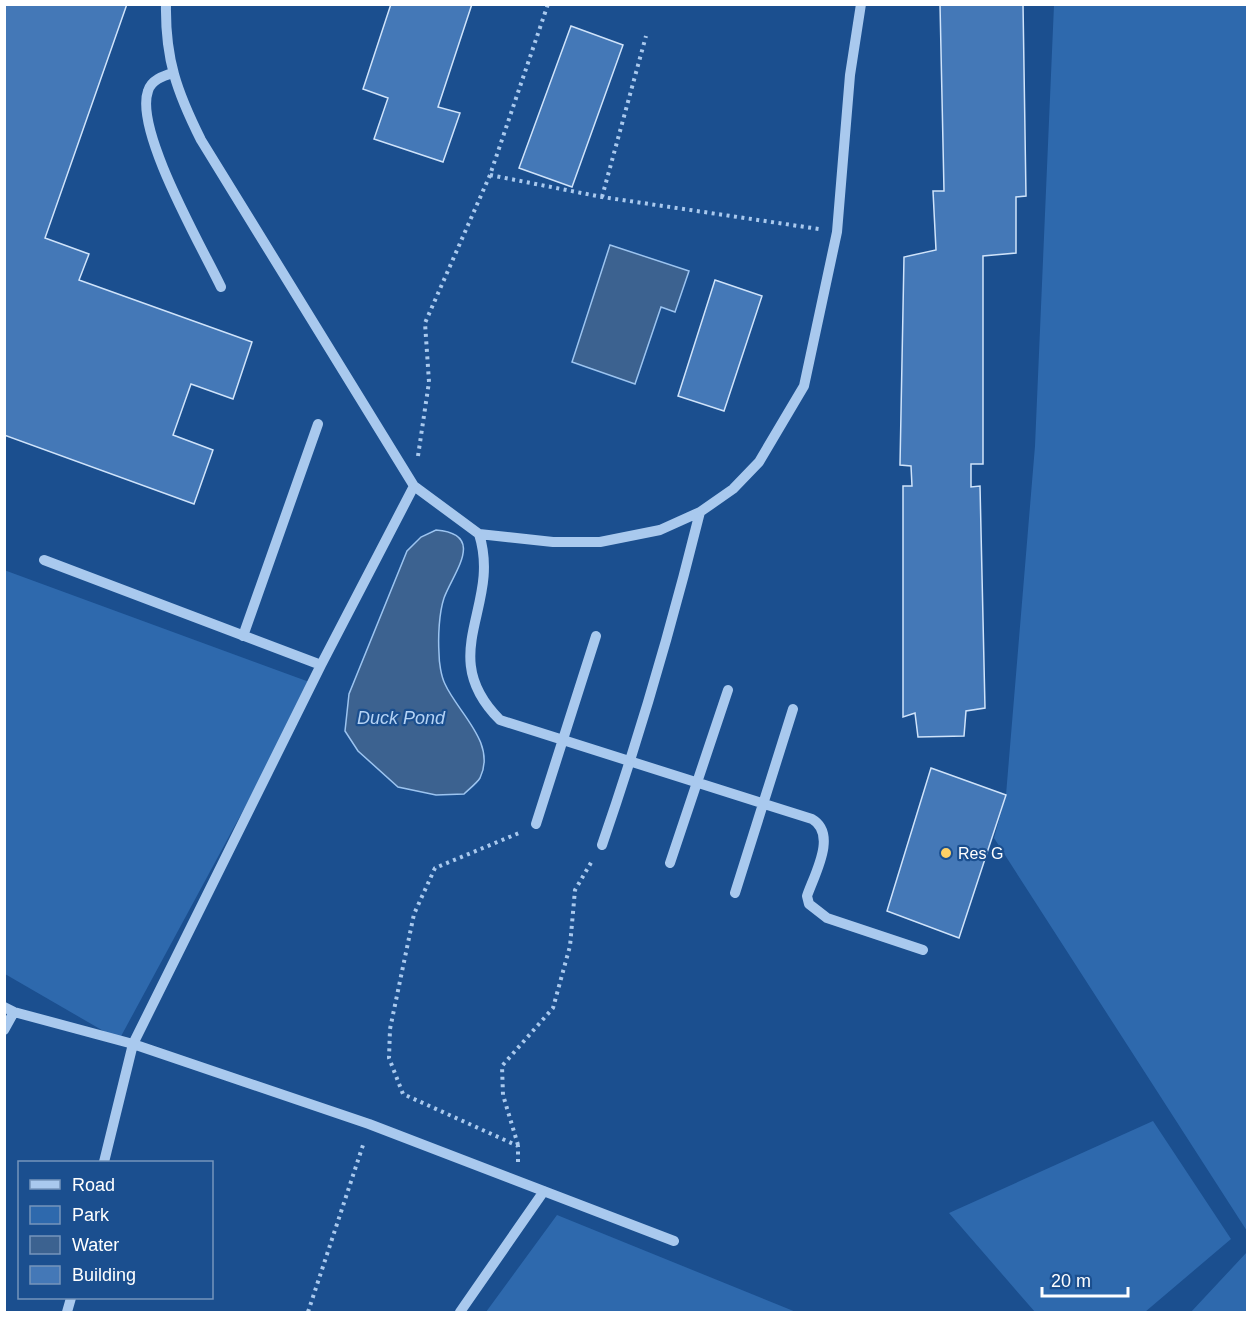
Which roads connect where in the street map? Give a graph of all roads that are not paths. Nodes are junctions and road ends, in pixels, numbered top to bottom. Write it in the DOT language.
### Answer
graph roads {
  1 [pos="166,4"];
  2 [pos="861,4"];
  3 [pos="173,73"];
  4 [pos="220,287"];
  5 [pos="318,424"];
  6 [pos="414,486"];
  7 [pos="700,512"];
  8 [pos="479,534"];
  9 [pos="44,560"];
  10 [pos="243,636"];
  11 [pos="596,636"];
  12 [pos="321,665"];
  13 [pos="728,690"];
  14 [pos="793,709"];
  15 [pos="563,741"];
  16 [pos="631,763"];
  17 [pos="697,784"];
  18 [pos="761,803"];
  19 [pos="536,824"];
  20 [pos="602,844"];
  21 [pos="670,863"];
  22 [pos="735,893"];
  23 [pos="923,950"];
  24 [pos="9,1009"];
  25 [pos="4,1030"];
  26 [pos="133,1044"];
  27 [pos="104,1161"];
  28 [pos="544,1191"];
  29 [pos="674,1241"];
  30 [pos="460,1312"];
  1 -- 3 [label="lane"];
  2 -- 7 [label="lane"];
  3 -- 4 [label="lane"];
  3 -- 6 [label="lane"];
  5 -- 10 [label="lane"];
  6 -- 8 [label="lane"];
  6 -- 12 [label="lane"];
  7 -- 8 [label="lane"];
  7 -- 16 [label="lane"];
  8 -- 15 [label="lane"];
  9 -- 10 [label="lane"];
  10 -- 12 [label="lane"];
  11 -- 15 [label="lane"];
  12 -- 26 [label="lane"];
  13 -- 17 [label="lane"];
  14 -- 18 [label="lane"];
  15 -- 16 [label="lane"];
  15 -- 19 [label="lane"];
  16 -- 17 [label="lane"];
  16 -- 20 [label="lane"];
  17 -- 18 [label="lane"];
  17 -- 21 [label="lane"];
  18 -- 22 [label="lane"];
  18 -- 23 [label="lane"];
  24 -- 25 [label="lane"];
  24 -- 26 [label="lane"];
  26 -- 27 [label="lane"];
  26 -- 28 [label="lane"];
  28 -- 29 [label="lane"];
  28 -- 30 [label="lane"];
}
